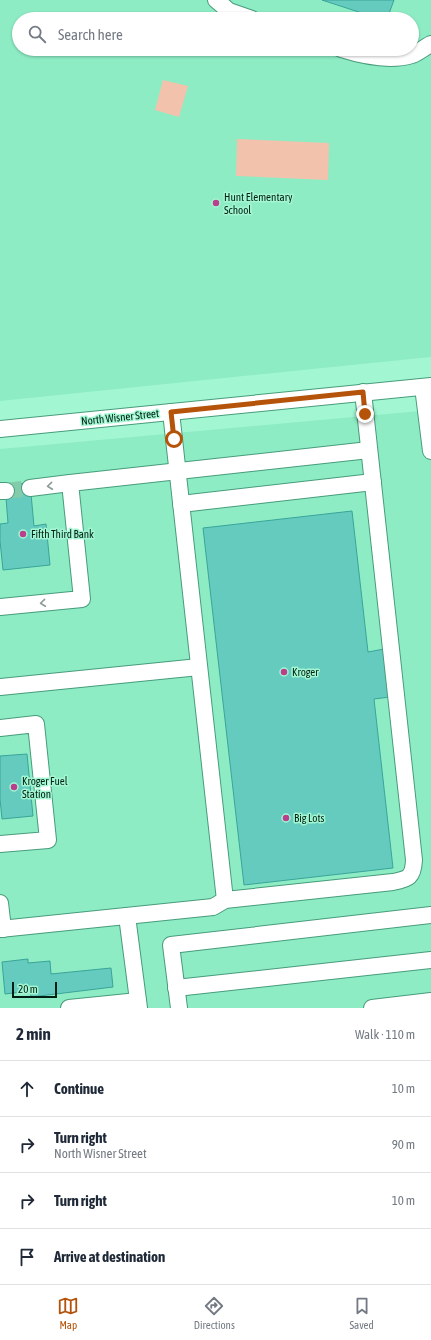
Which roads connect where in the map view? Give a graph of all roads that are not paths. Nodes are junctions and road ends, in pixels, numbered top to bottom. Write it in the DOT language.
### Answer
graph roads {
  1 [pos="216,0"];
  2 [pos="232,12"];
  3 [pos="431,44"];
  4 [pos="419,51"];
  5 [pos="361,56"];
  6 [pos="405,56"];
  7 [pos="427,386"];
  8 [pos="363,392"];
  9 [pos="171,412"];
  10 [pos="0,429"];
  11 [pos="369,450"];
  12 [pos="431,451"];
  13 [pos="178,471"];
  14 [pos="373,482"];
  15 [pos="70,484"];
  16 [pos="30,488"];
  17 [pos="181,504"];
  18 [pos="0,607"];
  19 [pos="199,666"];
  20 [pos="0,687"];
  21 [pos="0,728"];
  22 [pos="0,844"];
  23 [pos="225,900"];
  24 [pos="0,903"];
  25 [pos="431,915"];
  26 [pos="127,916"];
  27 [pos="2,929"];
  28 [pos="431,960"];
  29 [pos="176,988"];
  30 [pos="431,1001"];
  31 [pos="138,1005"];
  32 [pos="69,1008"];
  33 [pos="179,1008"];
  34 [pos="372,1008"];
  1 -- 2 [label="street"];
  3 -- 4 [label="street"];
  5 -- 6 [label="street"];
  7 -- 8 [label="street, North Wisner Street"];
  7 -- 12 [label="street"];
  8 -- 9 [label="street, North Wisner Street"];
  8 -- 11 [label="street"];
  9 -- 10 [label="street, North Wisner Street"];
  9 -- 13 [label="street"];
  11 -- 13 [label="street"];
  11 -- 14 [label="street"];
  13 -- 15 [label="street"];
  13 -- 17 [label="street"];
  14 -- 17 [label="street"];
  14 -- 23 [label="street"];
  15 -- 16 [label="street, one-way"];
  15 -- 18 [label="street, one-way"];
  17 -- 19 [label="street"];
  19 -- 20 [label="street"];
  19 -- 23 [label="street"];
  21 -- 22 [label="street"];
  23 -- 26 [label="street"];
  24 -- 27 [label="street"];
  25 -- 29 [label="street"];
  26 -- 27 [label="street"];
  26 -- 31 [label="street"];
  28 -- 29 [label="street"];
  29 -- 33 [label="street"];
  30 -- 34 [label="street"];
  31 -- 32 [label="street"];
}
